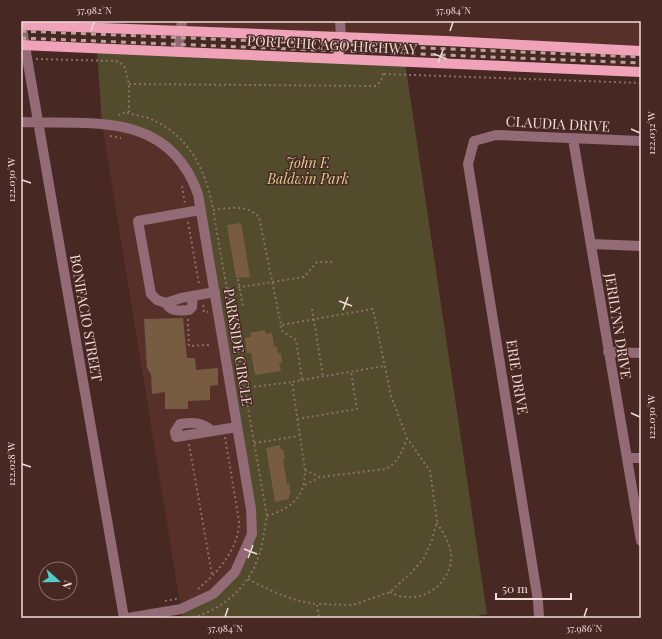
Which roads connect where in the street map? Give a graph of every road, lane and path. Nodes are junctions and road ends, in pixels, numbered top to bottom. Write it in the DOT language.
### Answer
graph roads {
  1 [pos="340,21"];
  2 [pos="21,24"];
  3 [pos="182,26"];
  4 [pos="341,37"];
  5 [pos="23,45"];
  6 [pos="641,51"];
  7 [pos="178,52"];
  8 [pos="338,58"];
  9 [pos="26,60"];
  10 [pos="386,61"];
  11 [pos="641,72"];
  12 [pos="384,74"];
  13 [pos="641,83"];
  14 [pos="130,84"];
  15 [pos="127,112"];
  16 [pos="113,117"];
  17 [pos="21,122"];
  18 [pos="38,122"];
  19 [pos="108,136"];
  20 [pos="127,139"];
  21 [pos="573,139"];
  22 [pos="474,141"];
  23 [pos="641,142"];
  24 [pos="182,183"];
  25 [pos="200,210"];
  26 [pos="213,210"];
  27 [pos="187,213"];
  28 [pos="591,244"];
  29 [pos="641,246"];
  30 [pos="332,262"];
  31 [pos="238,279"];
  32 [pos="272,282"];
  33 [pos="239,287"];
  34 [pos="228,289"];
  35 [pos="215,292"];
  36 [pos="197,295"];
  37 [pos="243,307"];
  38 [pos="312,308"];
  39 [pos="213,311"];
  40 [pos="188,314"];
  41 [pos="313,319"];
  42 [pos="281,325"];
  43 [pos="209,345"];
  44 [pos="608,352"];
  45 [pos="641,353"];
  46 [pos="384,366"];
  47 [pos="351,372"];
  48 [pos="323,377"];
  49 [pos="302,380"];
  50 [pos="292,382"];
  51 [pos="244,388"];
  52 [pos="297,419"];
  53 [pos="237,427"];
  54 [pos="224,429"];
  55 [pos="182,436"];
  56 [pos="299,436"];
  57 [pos="407,438"];
  58 [pos="254,443"];
  59 [pos="627,458"];
  60 [pos="641,458"];
  61 [pos="305,470"];
  62 [pos="320,477"];
  63 [pos="305,485"];
  64 [pos="267,516"];
  65 [pos="437,522"];
  66 [pos="641,541"];
  67 [pos="212,575"];
  68 [pos="196,591"];
  69 [pos="390,592"];
  70 [pos="183,597"];
  71 [pos="160,602"];
  72 [pos="317,604"];
  73 [pos="124,618"];
  74 [pos="128,618"];
  75 [pos="319,618"];
  76 [pos="540,618"];
  1 -- 4 [label="street"];
  2 -- 3 [label="main road, PORT CHICAGO HIGHWAY"];
  2 -- 5 [label="street, BONIFACIO STREET"];
  3 -- 4 [label="main road, PORT CHICAGO HIGHWAY"];
  3 -- 7 [label="street"];
  4 -- 6 [label="main road, PORT CHICAGO HIGHWAY"];
  4 -- 8 [label="main road"];
  5 -- 7 [label="main road, PORT CHICAGO HIGHWAY"];
  5 -- 9 [label="street, BONIFACIO STREET"];
  7 -- 8 [label="main road, PORT CHICAGO HIGHWAY"];
  8 -- 10 [label="main road, PORT CHICAGO HIGHWAY"];
  9 -- 14 [label="path"];
  9 -- 18 [label="street, BONIFACIO STREET"];
  10 -- 11 [label="main road, PORT CHICAGO HIGHWAY"];
  10 -- 12 [label="path"];
  12 -- 13 [label="path"];
  12 -- 14 [label="path"];
  14 -- 15 [label="path"];
  15 -- 16 [label="path"];
  15 -- 26 [label="path"];
  17 -- 18 [label="street, PARKSIDE CIRCLE"];
  18 -- 25 [label="street, PARKSIDE CIRCLE"];
  18 -- 73 [label="street, BONIFACIO STREET"];
  19 -- 20 [label="path"];
  21 -- 22 [label="street, CLAUDIA DRIVE"];
  21 -- 23 [label="street, CLAUDIA DRIVE"];
  21 -- 28 [label="street, JERILYNN DRIVE"];
  22 -- 76 [label="street, ERIE DRIVE"];
  24 -- 27 [label="path"];
  25 -- 27 [label="street"];
  25 -- 35 [label="street, PARKSIDE CIRCLE"];
  26 -- 32 [label="path"];
  26 -- 34 [label="path"];
  27 -- 36 [label="path"];
  27 -- 36 [label="street"];
  28 -- 29 [label="street"];
  28 -- 44 [label="street, JERILYNN DRIVE"];
  30 -- 32 [label="path"];
  31 -- 33 [label="path"];
  32 -- 33 [label="path"];
  32 -- 42 [label="path"];
  33 -- 34 [label="path"];
  33 -- 37 [label="path"];
  34 -- 51 [label="path"];
  35 -- 36 [label="street"];
  35 -- 53 [label="street, PARKSIDE CIRCLE"];
  36 -- 39 [label="path"];
  38 -- 41 [label="path"];
  40 -- 43 [label="path"];
  41 -- 42 [label="path"];
  41 -- 46 [label="path"];
  41 -- 48 [label="path"];
  42 -- 49 [label="path"];
  44 -- 45 [label="street"];
  44 -- 59 [label="street, JERILYNN DRIVE"];
  46 -- 47 [label="path"];
  46 -- 57 [label="path"];
  47 -- 48 [label="path"];
  47 -- 52 [label="path"];
  48 -- 49 [label="path"];
  49 -- 50 [label="path"];
  50 -- 51 [label="path"];
  50 -- 52 [label="path"];
  51 -- 58 [label="path"];
  52 -- 56 [label="path"];
  53 -- 54 [label="street"];
  53 -- 74 [label="street, PARKSIDE CIRCLE"];
  54 -- 55 [label="street"];
  54 -- 67 [label="path"];
  55 -- 67 [label="path"];
  56 -- 58 [label="path"];
  56 -- 61 [label="path"];
  57 -- 62 [label="path"];
  57 -- 65 [label="path"];
  58 -- 64 [label="path"];
  59 -- 60 [label="street"];
  59 -- 66 [label="street, JERILYNN DRIVE"];
  61 -- 62 [label="path"];
  61 -- 63 [label="path"];
  62 -- 63 [label="path"];
  63 -- 64 [label="path"];
  64 -- 72 [label="path"];
  65 -- 69 [label="path"];
  65 -- 69 [label="path"];
  67 -- 68 [label="path"];
  69 -- 72 [label="path"];
  70 -- 71 [label="path"];
  72 -- 75 [label="path"];
}
